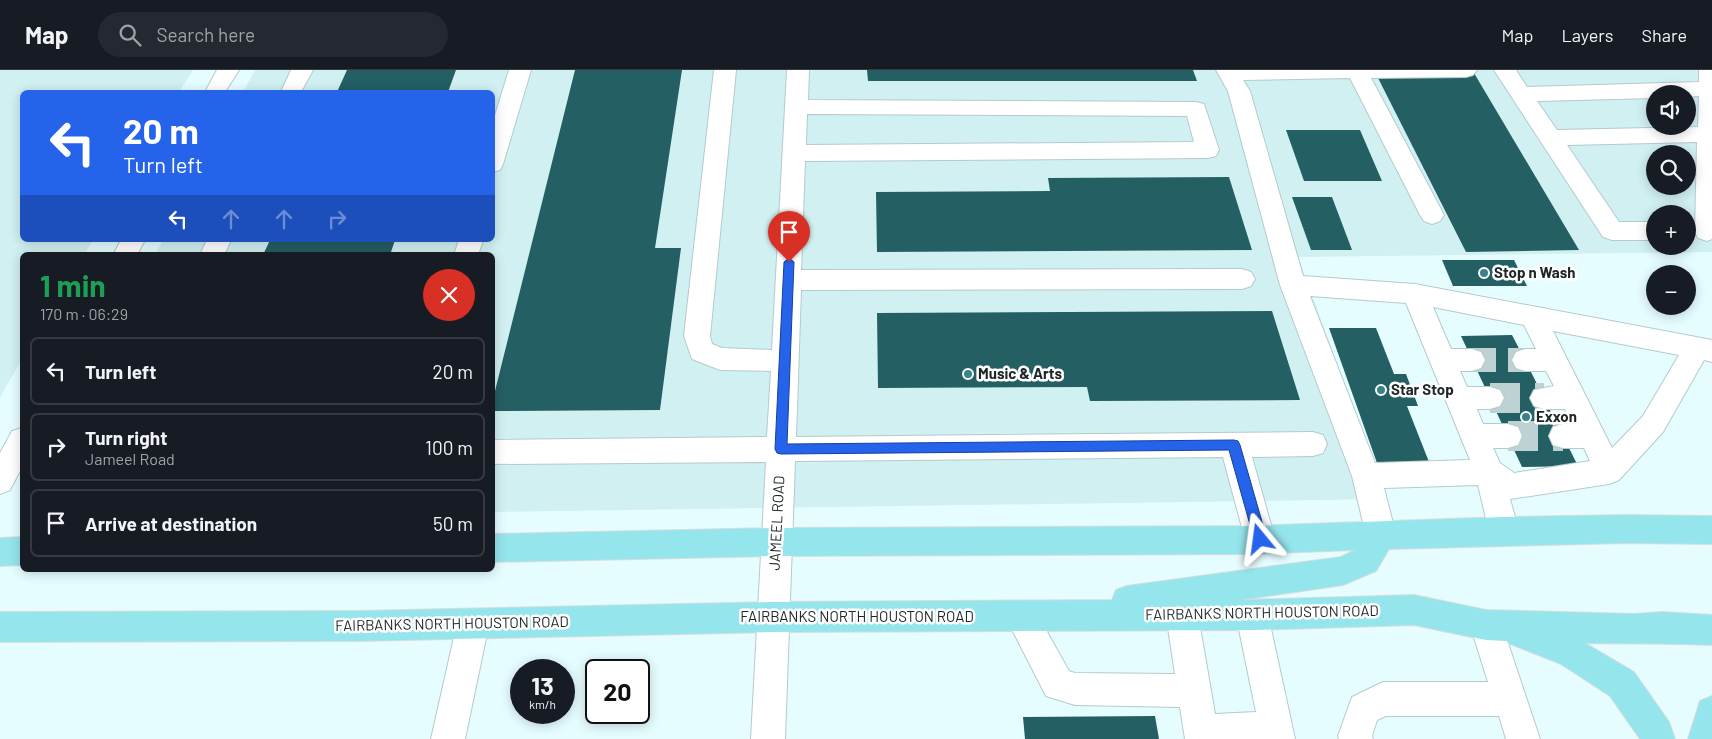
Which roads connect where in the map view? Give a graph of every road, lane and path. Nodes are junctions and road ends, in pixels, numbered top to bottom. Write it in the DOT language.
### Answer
graph roads {
  1 [pos="228,70"];
  2 [pos="302,70"];
  3 [pos="520,70"];
  4 [pos="725,70"];
  5 [pos="798,70"];
  6 [pos="1466,70"];
  7 [pos="1505,70"];
  8 [pos="1357,71"];
  9 [pos="1228,72"];
  10 [pos="1710,80"];
  11 [pos="216,90"];
  12 [pos="292,90"];
  13 [pos="1521,94"];
  14 [pos="796,107"];
  15 [pos="1709,134"];
  16 [pos="1550,138"];
  17 [pos="794,153"];
  18 [pos="495,154"];
  19 [pos="1432,215"];
  20 [pos="1646,231"];
  21 [pos="1702,232"];
  22 [pos="1242,279"];
  23 [pos="788,280"];
  24 [pos="1293,285"];
  25 [pos="1415,294"];
  26 [pos="1533,316"];
  27 [pos="1704,349"];
  28 [pos="1442,360"];
  29 [pos="1472,360"];
  30 [pos="1525,360"];
  31 [pos="1554,360"];
  32 [pos="785,361"];
  33 [pos="1573,397"];
  34 [pos="1458,398"];
  35 [pos="1490,398"];
  36 [pos="1544,398"];
  37 [pos="1474,436"];
  38 [pos="1508,436"];
  39 [pos="1563,436"];
  40 [pos="1592,436"];
  41 [pos="1313,444"];
  42 [pos="1234,445"];
  43 [pos="781,449"];
  44 [pos="495,452"];
  45 [pos="1609,471"];
  46 [pos="1489,472"];
  47 [pos="1366,476"];
  48 [pos="1712,530"];
  49 [pos="1504,531"];
  50 [pos="1381,535"];
  51 [pos="1260,539"];
  52 [pos="776,542"];
  53 [pos="495,548"];
  54 [pos="20,551"];
  55 [pos="0,552"];
  56 [pos="1182,615"];
  57 [pos="1252,615"];
  58 [pos="1021,616"];
  59 [pos="773,617"];
  60 [pos="473,624"];
  61 [pos="1486,625"];
  62 [pos="0,627"];
  63 [pos="1712,630"];
  64 [pos="1193,691"];
  65 [pos="1510,699"];
  66 [pos="1712,713"];
  67 [pos="1277,733"];
  68 [pos="1201,735"];
  69 [pos="448,739"];
  70 [pos="768,739"];
  71 [pos="1356,739"];
  72 [pos="1523,739"];
  73 [pos="1658,739"];
  74 [pos="1705,739"];
  1 -- 11 [label="street"];
  2 -- 12 [label="street"];
  3 -- 18 [label="street"];
  4 -- 32 [label="street"];
  5 -- 14 [label="street, JAMEEL ROAD"];
  6 -- 8 [label="street"];
  7 -- 13 [label="street"];
  8 -- 9 [label="street"];
  8 -- 19 [label="street"];
  9 -- 24 [label="street"];
  10 -- 13 [label="street"];
  10 -- 15 [label="street"];
  13 -- 16 [label="street"];
  14 -- 17 [label="street, JAMEEL ROAD"];
  14 -- 17 [label="street"];
  15 -- 16 [label="street"];
  15 -- 21 [label="street"];
  16 -- 20 [label="street"];
  17 -- 23 [label="street, JAMEEL ROAD"];
  22 -- 23 [label="street"];
  23 -- 32 [label="street, JAMEEL ROAD"];
  24 -- 25 [label="street"];
  24 -- 47 [label="street"];
  25 -- 26 [label="street"];
  25 -- 28 [label="street"];
  26 -- 27 [label="street"];
  26 -- 31 [label="street"];
  27 -- 45 [label="street"];
  28 -- 29 [label="street"];
  28 -- 34 [label="street"];
  30 -- 31 [label="street"];
  31 -- 33 [label="street"];
  32 -- 43 [label="street, JAMEEL ROAD"];
  33 -- 36 [label="street"];
  33 -- 40 [label="street"];
  34 -- 35 [label="street"];
  34 -- 37 [label="street"];
  37 -- 38 [label="street"];
  37 -- 46 [label="street"];
  39 -- 40 [label="street"];
  40 -- 45 [label="street"];
  41 -- 42 [label="street"];
  42 -- 43 [label="street"];
  42 -- 51 [label="street"];
  43 -- 44 [label="street"];
  43 -- 52 [label="street, JAMEEL ROAD"];
  45 -- 46 [label="street"];
  46 -- 47 [label="street"];
  46 -- 49 [label="street"];
  47 -- 50 [label="street"];
  48 -- 49 [label="main road"];
  49 -- 50 [label="main road"];
  50 -- 51 [label="main road"];
  50 -- 58 [label="main road"];
  51 -- 52 [label="main road"];
  52 -- 53 [label="main road"];
  52 -- 59 [label="street, JAMEEL ROAD"];
  54 -- 55 [label="main road"];
  56 -- 57 [label="main road, FAIRBANKS NORTH HOUSTON ROAD"];
  56 -- 58 [label="main road, FAIRBANKS NORTH HOUSTON ROAD"];
  56 -- 64 [label="street"];
  57 -- 61 [label="main road, FAIRBANKS NORTH HOUSTON ROAD"];
  57 -- 67 [label="street"];
  58 -- 59 [label="main road, FAIRBANKS NORTH HOUSTON ROAD"];
  58 -- 64 [label="street"];
  59 -- 60 [label="main road, FAIRBANKS NORTH HOUSTON ROAD"];
  59 -- 70 [label="street, JAMEEL ROAD"];
  60 -- 62 [label="main road, FAIRBANKS NORTH HOUSTON ROAD"];
  60 -- 69 [label="street"];
  61 -- 63 [label="main road, FAIRBANKS NORTH HOUSTON ROAD"];
  61 -- 65 [label="street"];
  61 -- 73 [label="main road"];
  64 -- 68 [label="street"];
  65 -- 71 [label="street"];
  65 -- 72 [label="street"];
  66 -- 74 [label="main road"];
  67 -- 68 [label="street"];
}
